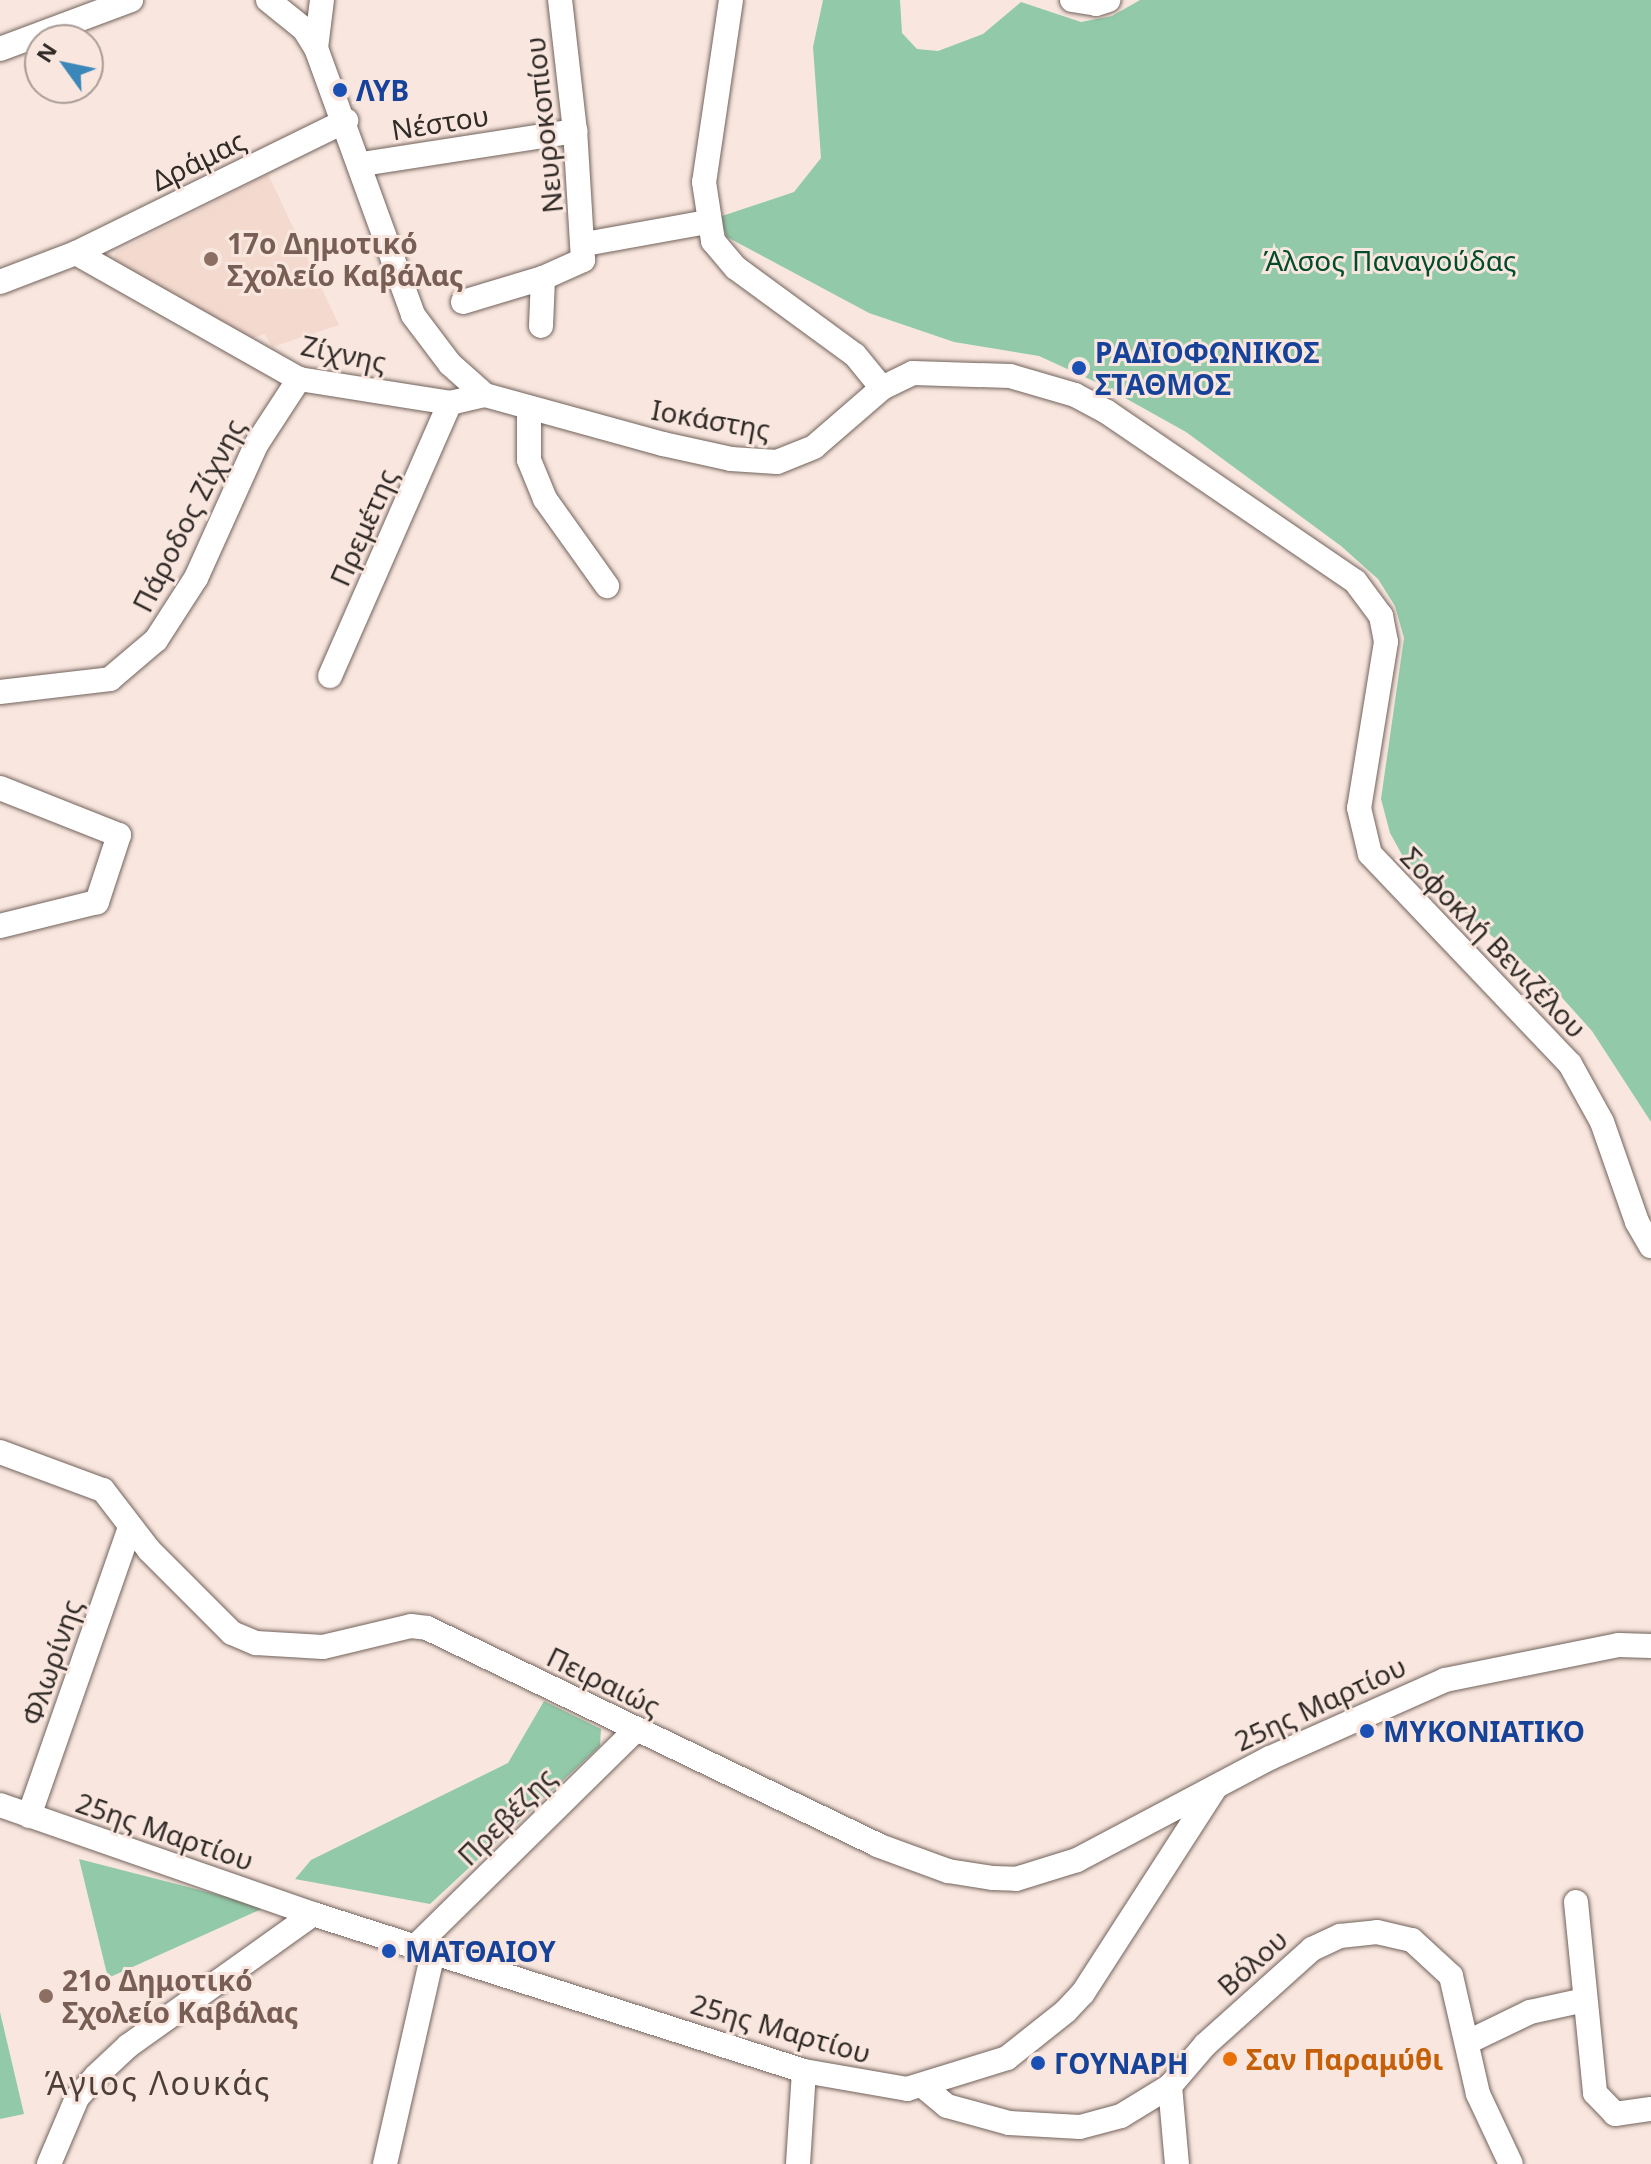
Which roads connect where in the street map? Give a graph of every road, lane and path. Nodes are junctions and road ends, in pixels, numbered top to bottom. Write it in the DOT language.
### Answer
graph roads {
  1 [pos="131,0"];
  2 [pos="268,0"];
  3 [pos="322,0"];
  4 [pos="560,0"];
  5 [pos="731,0"];
  6 [pos="1072,0"];
  7 [pos="1108,0"];
  8 [pos="316,48"];
  9 [pos="0,49"];
  10 [pos="346,121"];
  11 [pos="575,131"];
  12 [pos="362,164"];
  13 [pos="707,222"];
  14 [pos="585,244"];
  15 [pos="76,253"];
  16 [pos="543,278"];
  17 [pos="0,282"];
  18 [pos="463,302"];
  19 [pos="541,326"];
  20 [pos="299,379"];
  21 [pos="882,388"];
  22 [pos="485,395"];
  23 [pos="450,403"];
  24 [pos="529,411"];
  25 [pos="1355,581"];
  26 [pos="607,586"];
  27 [pos="330,676"];
  28 [pos="0,692"];
  29 [pos="0,788"];
  30 [pos="0,926"];
  31 [pos="1651,1246"];
  32 [pos="0,1452"];
  33 [pos="130,1528"];
  34 [pos="1651,1646"];
  35 [pos="636,1730"];
  36 [pos="1218,1785"];
  37 [pos="0,1805"];
  38 [pos="29,1816"];
  39 [pos="1576,1902"];
  40 [pos="313,1914"];
  41 [pos="426,1947"];
  42 [pos="1585,2000"];
  43 [pos="1470,2041"];
  44 [pos="804,2071"];
  45 [pos="923,2086"];
  46 [pos="1170,2086"];
  47 [pos="1651,2109"];
  48 [pos="49,2164"];
  49 [pos="385,2164"];
  50 [pos="798,2164"];
  51 [pos="1177,2164"];
  52 [pos="1511,2164"];
  1 -- 9 [label="street"];
  2 -- 8 [label="street, Ιοκάστης"];
  3 -- 8 [label="street"];
  4 -- 11 [label="street, Νευροκοπίου"];
  5 -- 13 [label="street"];
  6 -- 7 [label="street"];
  8 -- 10 [label="street, Ιοκάστης"];
  10 -- 12 [label="street, Ιοκάστης"];
  10 -- 15 [label="street, Δράμας"];
  11 -- 12 [label="street, Νέστου"];
  11 -- 14 [label="street, Νευροκοπίου"];
  12 -- 22 [label="street, Ιοκάστης"];
  13 -- 14 [label="street"];
  13 -- 21 [label="street"];
  14 -- 16 [label="street"];
  15 -- 17 [label="street, Δράμας"];
  15 -- 20 [label="street, Ζίχνης"];
  16 -- 18 [label="street"];
  16 -- 19 [label="street"];
  20 -- 23 [label="street, Ζίχνης"];
  20 -- 28 [label="street, Πάροδος Ζίχνης"];
  21 -- 24 [label="street, Ιοκάστης"];
  21 -- 25 [label="street, Ιοκάστης"];
  22 -- 23 [label="street, Ζίχνης"];
  22 -- 24 [label="street, Ιοκάστης"];
  23 -- 27 [label="street, Πρεμέτης"];
  24 -- 26 [label="street"];
  25 -- 31 [label="street, Σοφοκλή Βενιζέλου"];
  29 -- 30 [label="street"];
  32 -- 33 [label="street, Πειραιώς"];
  33 -- 35 [label="street, Πειραιώς"];
  33 -- 38 [label="street, Φλωρίνης"];
  34 -- 36 [label="street, 25ης Μαρτίου"];
  35 -- 36 [label="street, Πειραιώς"];
  35 -- 41 [label="street, Πρεβέζης"];
  36 -- 45 [label="street, 25ης Μαρτίου"];
  37 -- 38 [label="street, 25ης Μαρτίου"];
  38 -- 40 [label="street, 25ης Μαρτίου"];
  39 -- 42 [label="street"];
  40 -- 41 [label="street, 25ης Μαρτίου"];
  40 -- 48 [label="street"];
  41 -- 44 [label="street, 25ης Μαρτίου"];
  41 -- 49 [label="street"];
  42 -- 43 [label="street"];
  42 -- 47 [label="street"];
  43 -- 46 [label="street, Βόλου"];
  43 -- 52 [label="street, Βόλου"];
  44 -- 45 [label="street, 25ης Μαρτίου"];
  44 -- 50 [label="street"];
  45 -- 46 [label="street, Βόλου"];
  46 -- 51 [label="street"];
}
